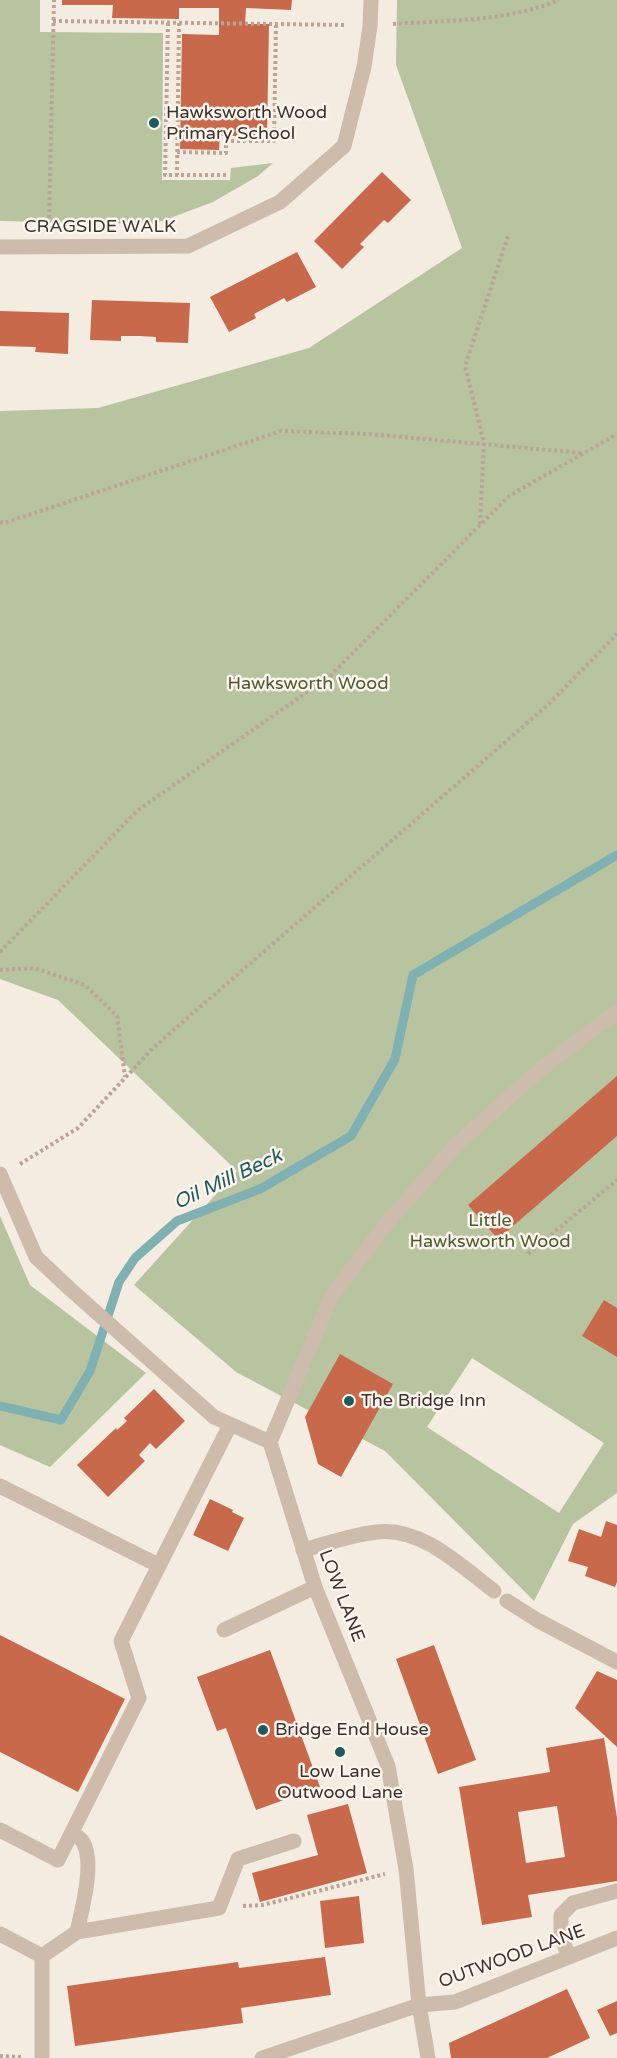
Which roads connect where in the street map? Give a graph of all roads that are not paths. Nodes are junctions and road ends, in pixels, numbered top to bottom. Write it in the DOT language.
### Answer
graph roads {
  1 [pos="370,0"];
  2 [pos="0,247"];
  3 [pos="617,1012"];
  4 [pos="0,1175"];
  5 [pos="230,1425"];
  6 [pos="270,1442"];
  7 [pos="0,1486"];
  8 [pos="303,1550"];
  9 [pos="158,1565"];
  10 [pos="315,1587"];
  11 [pos="494,1591"];
  12 [pos="507,1601"];
  13 [pos="224,1630"];
  14 [pos="617,1662"];
  15 [pos="0,1830"];
  16 [pos="72,1833"];
  17 [pos="294,1841"];
  18 [pos="617,1891"];
  19 [pos="77,1932"];
  20 [pos="0,1934"];
  21 [pos="617,1938"];
  22 [pos="42,1956"];
  23 [pos="568,1957"];
  24 [pos="419,2005"];
  25 [pos="42,2058"];
  26 [pos="262,2058"];
  27 [pos="428,2058"];
  1 -- 2 [label="street, CRAGSIDE WALK"];
  3 -- 6 [label="street"];
  4 -- 5 [label="street"];
  5 -- 6 [label="street"];
  5 -- 9 [label="street"];
  6 -- 8 [label="street, LOW LANE"];
  7 -- 9 [label="street"];
  8 -- 10 [label="street, LOW LANE"];
  8 -- 11 [label="street"];
  9 -- 16 [label="street"];
  10 -- 13 [label="street"];
  10 -- 24 [label="street, LOW LANE"];
  12 -- 14 [label="street"];
  15 -- 16 [label="street"];
  16 -- 19 [label="street"];
  17 -- 19 [label="street"];
  18 -- 23 [label="street"];
  19 -- 22 [label="street"];
  20 -- 22 [label="street"];
  21 -- 23 [label="street, OUTWOOD LANE"];
  22 -- 25 [label="street"];
  23 -- 24 [label="street, OUTWOOD LANE"];
  24 -- 26 [label="street, OUTWOOD LANE"];
  24 -- 27 [label="street, LOW LANE"];
}
